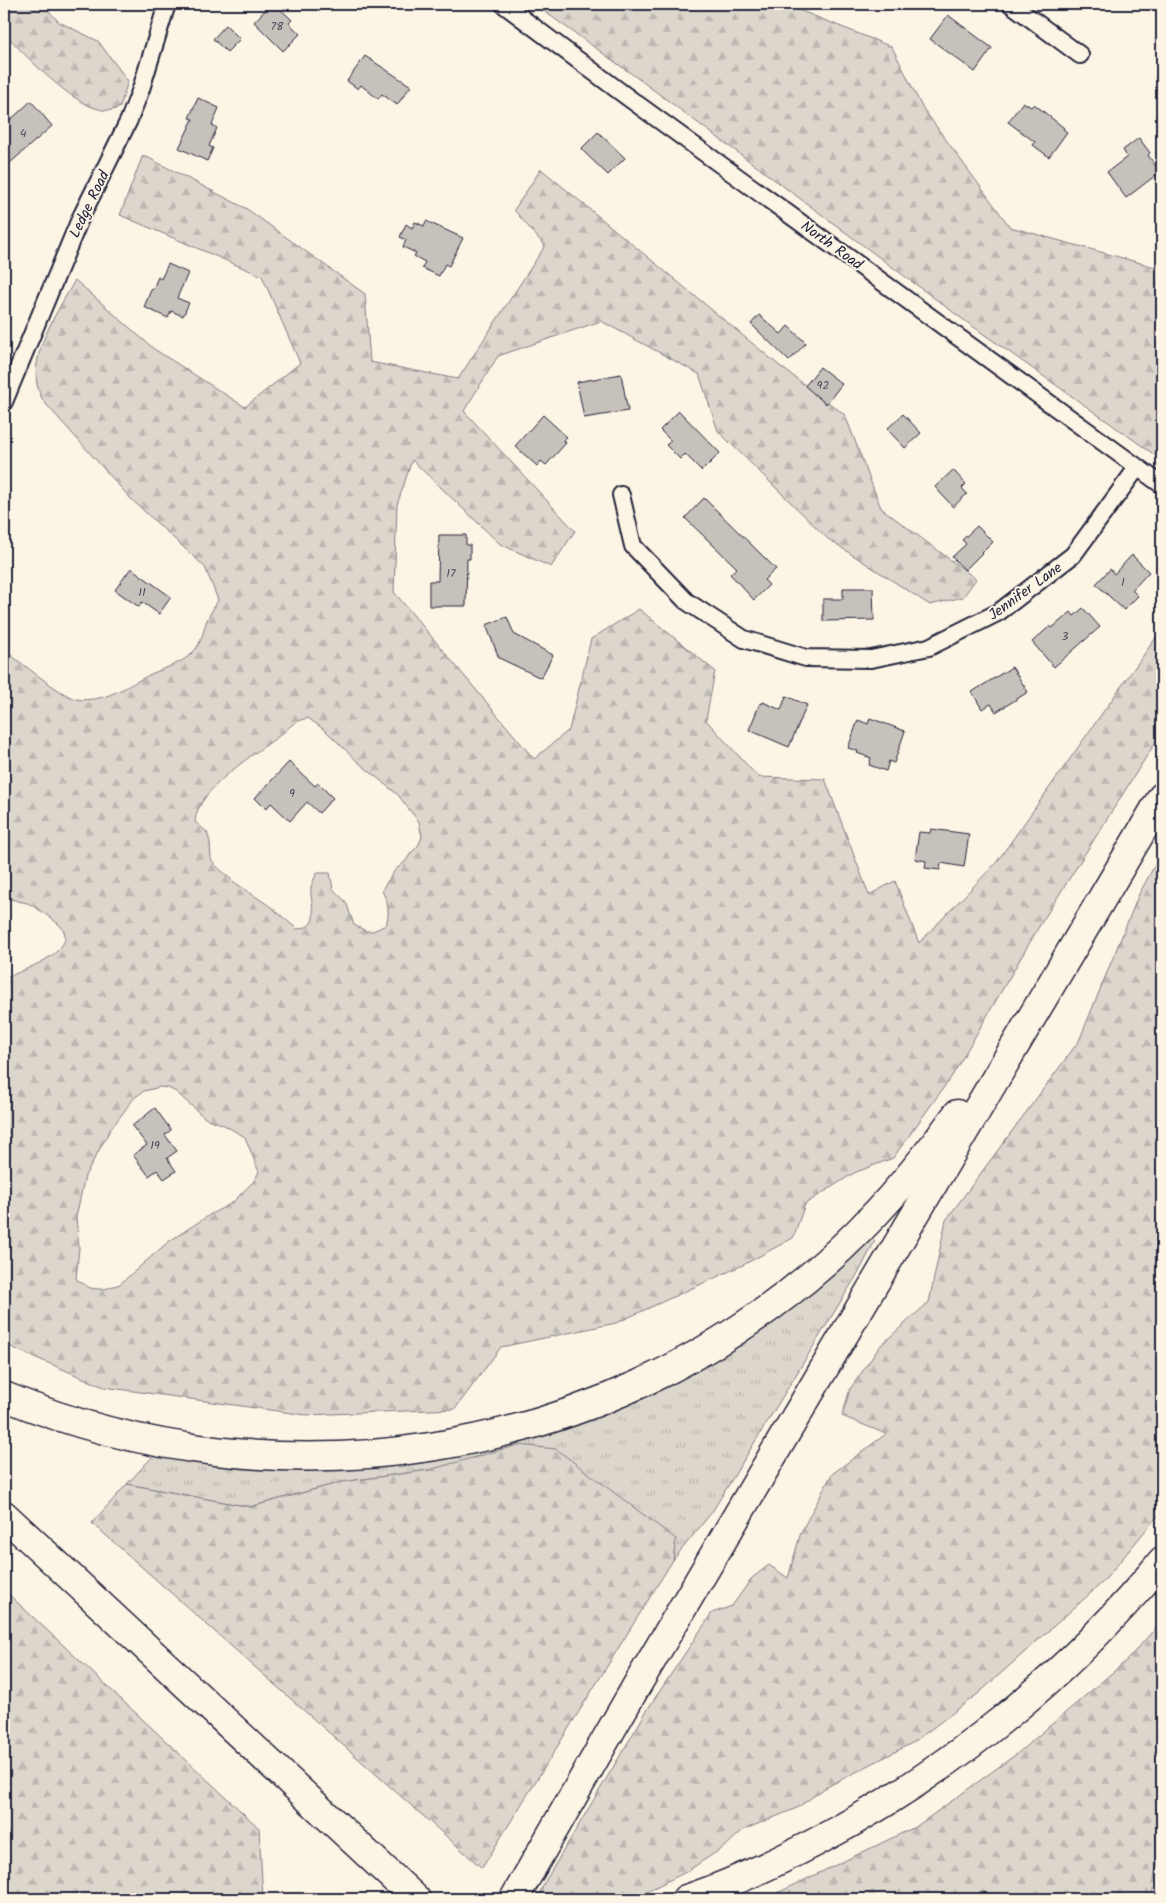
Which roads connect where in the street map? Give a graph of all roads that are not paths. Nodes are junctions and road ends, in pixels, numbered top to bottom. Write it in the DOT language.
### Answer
graph roads {
  1 [pos="167,4"];
  2 [pos="503,4"];
  3 [pos="1011,4"];
  4 [pos="1080,55"];
  5 [pos="4,402"];
  6 [pos="1137,468"];
  7 [pos="1162,485"];
  8 [pos="621,495"];
  9 [pos="1162,797"];
  10 [pos="1012,1051"];
  11 [pos="4,1396"];
  12 [pos="4,1515"];
  13 [pos="1162,1561"];
  14 [pos="408,1891"];
  15 [pos="514,1899"];
  16 [pos="686,1899"];
  1 -- 5 [label="street, Ledge Road"];
  2 -- 6 [label="street, North Road"];
  3 -- 4 [label="street"];
  6 -- 7 [label="street, North Road"];
  6 -- 8 [label="street, Jennifer Lane"];
  9 -- 10 [label="highway"];
  10 -- 11 [label="highway"];
  10 -- 15 [label="highway"];
  12 -- 14 [label="highway"];
  13 -- 16 [label="highway"];
}
